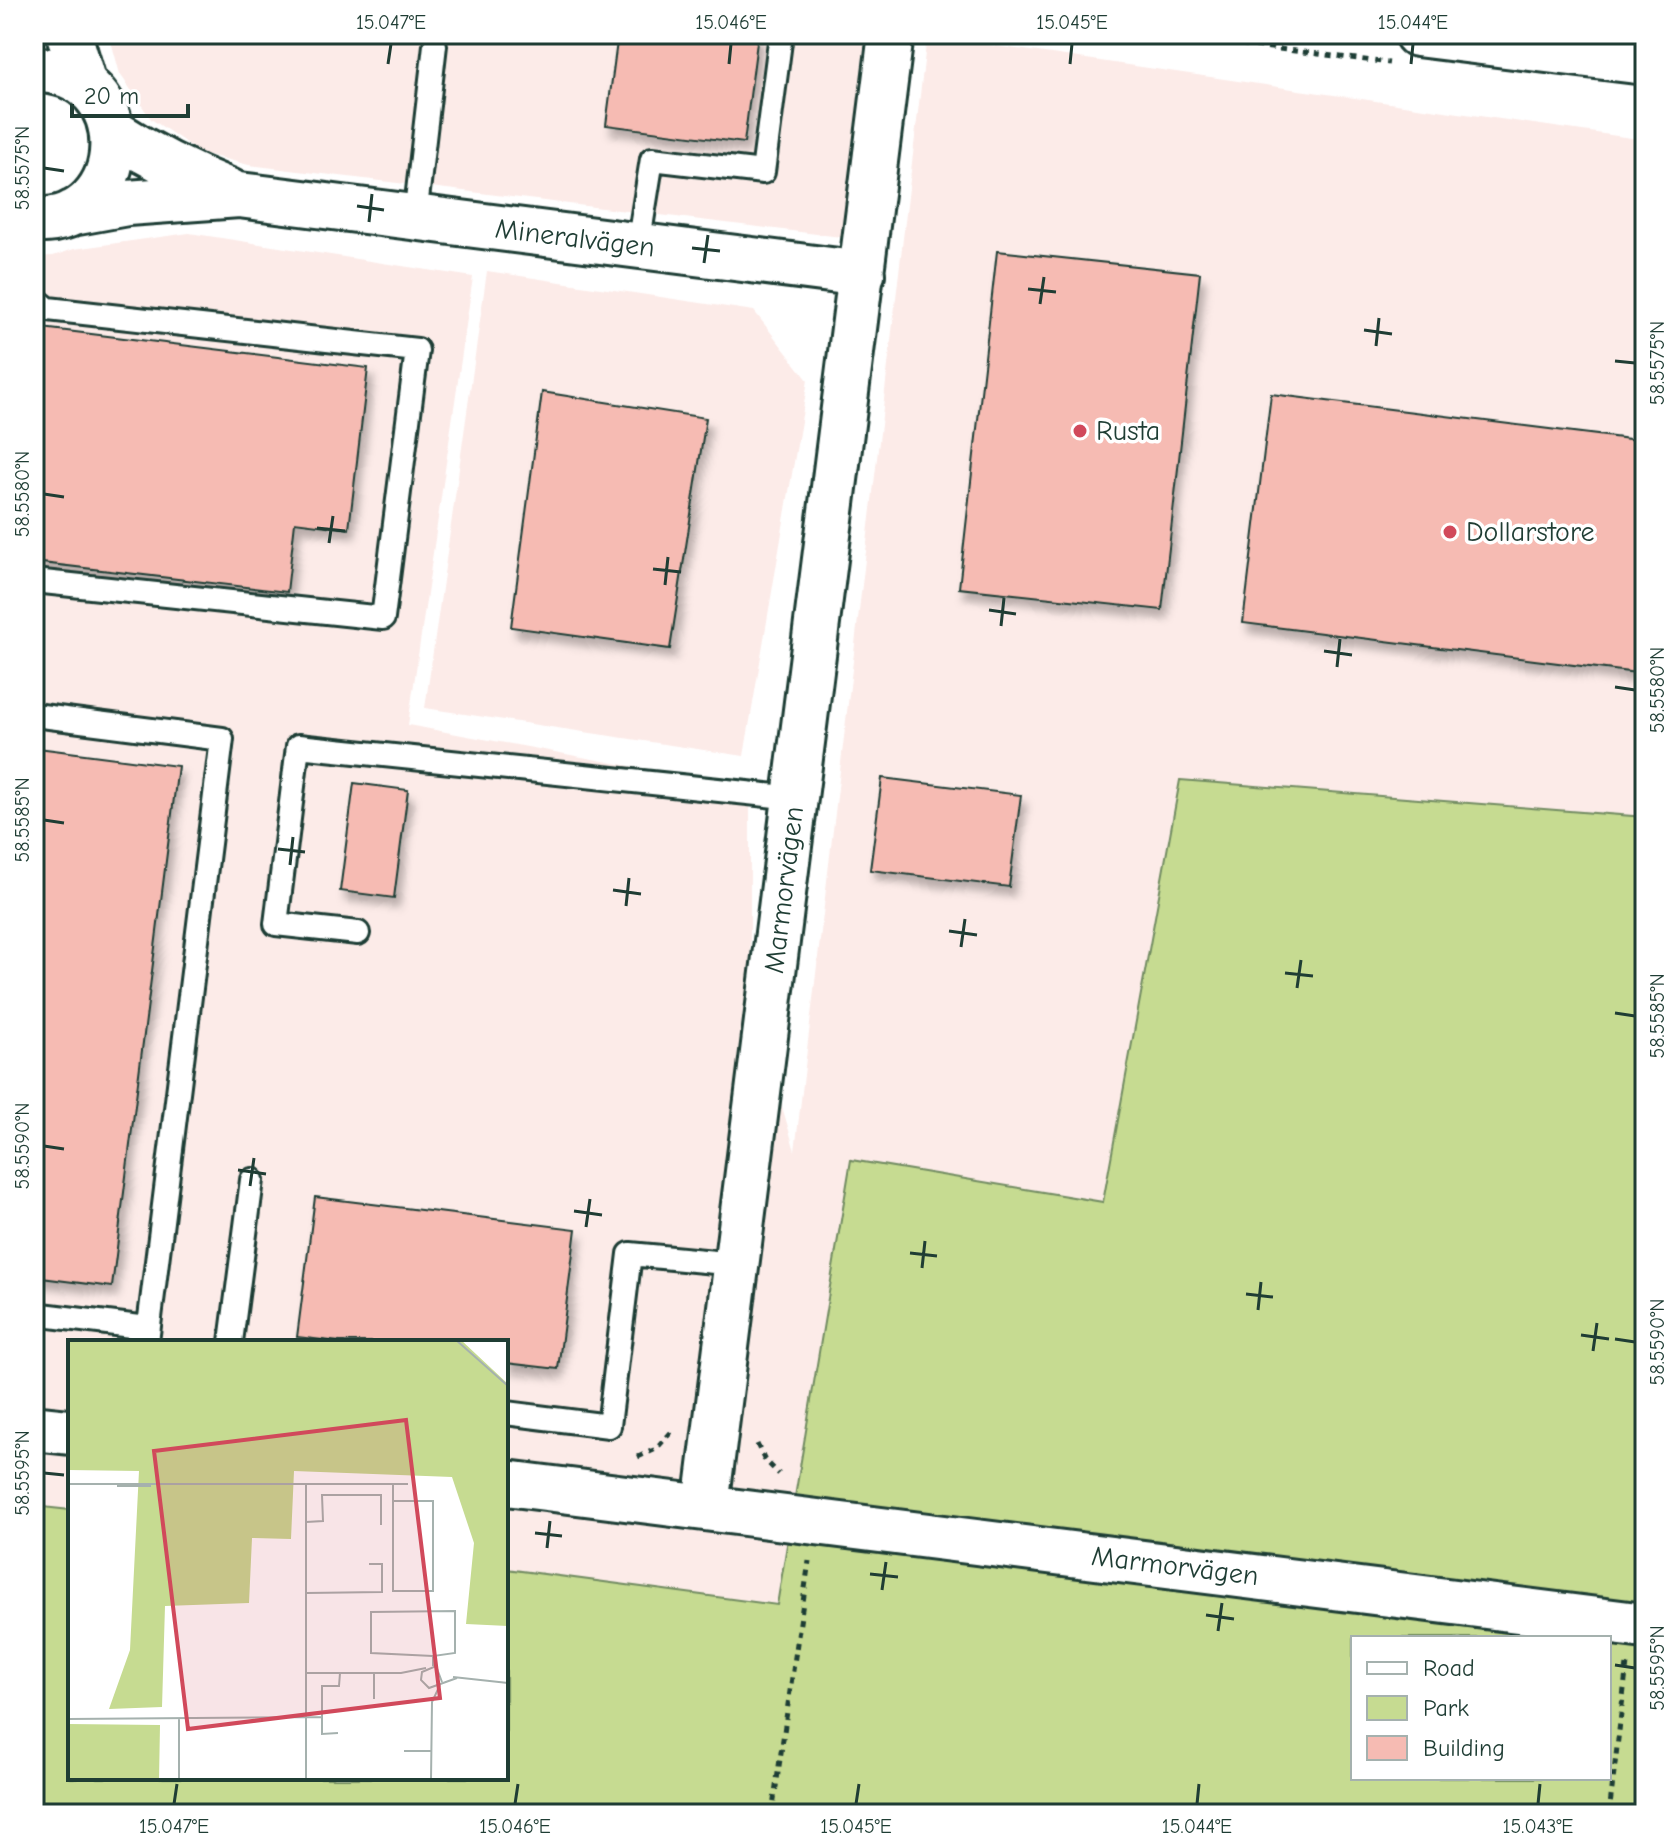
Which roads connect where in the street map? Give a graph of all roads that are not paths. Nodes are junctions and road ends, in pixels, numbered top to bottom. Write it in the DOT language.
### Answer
graph roads {
  1 [pos="69,34"];
  2 [pos="781,34"];
  3 [pos="891,34"];
  4 [pos="1417,34"];
  5 [pos="435,45"];
  6 [pos="1645,62"];
  7 [pos="34,70"];
  8 [pos="84,84"];
  9 [pos="113,132"];
  10 [pos="239,195"];
  11 [pos="53,216"];
  12 [pos="415,217"];
  13 [pos="638,246"];
  14 [pos="862,274"];
  15 [pos="34,298"];
  16 [pos="34,581"];
  17 [pos="34,715"];
  18 [pos="795,798"];
  19 [pos="358,933"];
  20 [pos="252,1180"];
  21 [pos="736,1264"];
  22 [pos="34,1314"];
  23 [pos="148,1335"];
  24 [pos="231,1340"];
  25 [pos="508,1413"];
  26 [pos="508,1483"];
  27 [pos="706,1506"];
  28 [pos="1639,1625"];
  1 -- 8 [label="street"];
  2 -- 13 [label="lane"];
  3 -- 14 [label="street"];
  4 -- 6 [label="street"];
  5 -- 12 [label="lane"];
  7 -- 8 [label="street"];
  8 -- 9 [label="street"];
  9 -- 10 [label="street, Mineralvägen"];
  9 -- 11 [label="street"];
  10 -- 11 [label="street, Mineralvägen"];
  10 -- 12 [label="street, Mineralvägen"];
  12 -- 13 [label="street, Mineralvägen"];
  13 -- 14 [label="street, Mineralvägen"];
  14 -- 18 [label="street, Marmorvägen"];
  15 -- 16 [label="lane"];
  17 -- 23 [label="lane"];
  18 -- 19 [label="lane"];
  18 -- 21 [label="street, Marmorvägen"];
  20 -- 24 [label="lane"];
  21 -- 25 [label="lane"];
  21 -- 27 [label="street, Marmorvägen"];
  22 -- 23 [label="lane"];
  26 -- 27 [label="street, Marmorvägen"];
  27 -- 28 [label="street, Marmorvägen"];
}
